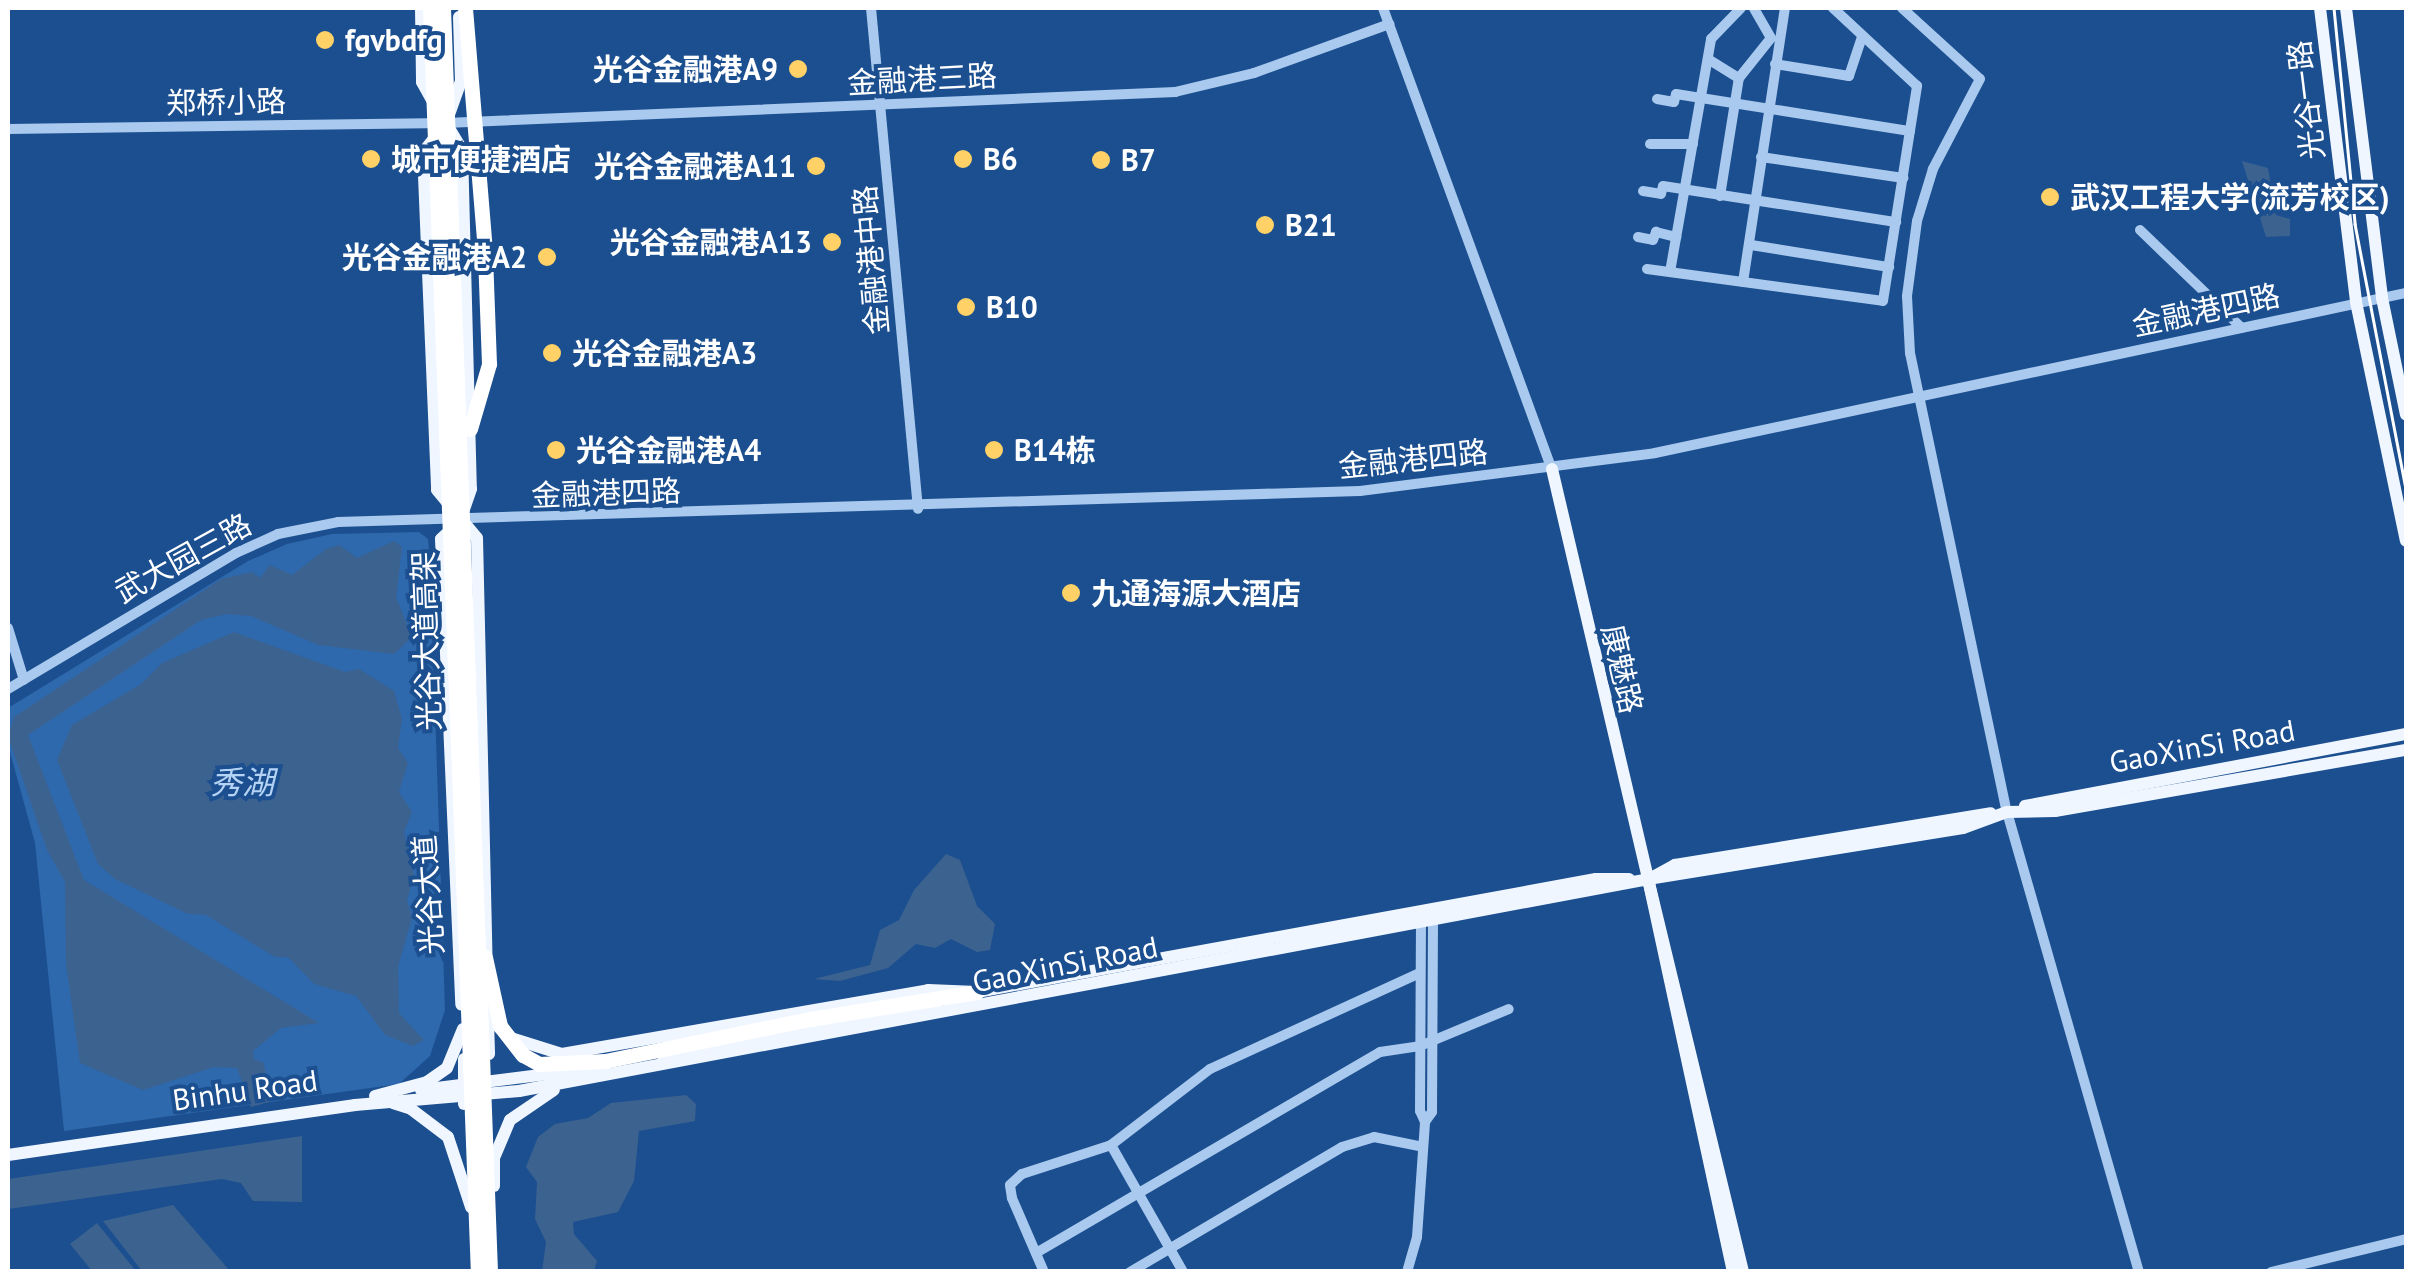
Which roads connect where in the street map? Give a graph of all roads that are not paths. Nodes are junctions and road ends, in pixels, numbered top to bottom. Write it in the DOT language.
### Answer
graph roads {
  1 [pos="421,8"];
  2 [pos="430,8"];
  3 [pos="443,8"];
  4 [pos="462,8"];
  5 [pos="871,8"];
  6 [pos="1383,8"];
  7 [pos="1741,8"];
  8 [pos="1754,8"];
  9 [pos="1785,8"];
  10 [pos="1833,8"];
  11 [pos="1902,8"];
  12 [pos="2320,8"];
  13 [pos="2346,8"];
  14 [pos="1389,24"];
  15 [pos="1862,37"];
  16 [pos="1696,52"];
  17 [pos="1708,54"];
  18 [pos="1775,64"];
  19 [pos="1739,78"];
  20 [pos="1701,97"];
  21 [pos="1656,99"];
  22 [pos="1735,103"];
  23 [pos="882,106"];
  24 [pos="1769,109"];
  25 [pos="446,123"];
  26 [pos="8,129"];
  27 [pos="1910,132"];
  28 [pos="1650,144"];
  29 [pos="1693,144"];
  30 [pos="1761,157"];
  31 [pos="1902,178"];
  32 [pos="1684,190"];
  33 [pos="1643,191"];
  34 [pos="1720,196"];
  35 [pos="1754,202"];
  36 [pos="1896,222"];
  37 [pos="2140,230"];
  38 [pos="1638,237"];
  39 [pos="1676,238"];
  40 [pos="1751,245"];
  41 [pos="1888,267"];
  42 [pos="1647,269"];
  43 [pos="1670,272"];
  44 [pos="1742,282"];
  45 [pos="2406,293"];
  46 [pos="2382,298"];
  47 [pos="2356,302"];
  48 [pos="2242,328"];
  49 [pos="1918,397"];
  50 [pos="2406,415"];
  51 [pos="470,429"];
  52 [pos="1552,469"];
  53 [pos="918,509"];
  54 [pos="459,522"];
  55 [pos="2406,541"];
  56 [pos="8,628"];
  57 [pos="24,680"];
  58 [pos="8,690"];
  59 [pos="2406,726"];
  60 [pos="2406,734"];
  61 [pos="2389,738"];
  62 [pos="2406,753"];
  63 [pos="2007,812"];
  64 [pos="475,877"];
  65 [pos="1648,880"];
  66 [pos="1426,922"];
  67 [pos="487,973"];
  68 [pos="1420,973"];
  69 [pos="978,992"];
  70 [pos="1509,1009"];
  71 [pos="463,1029"];
  72 [pos="1432,1042"];
  73 [pos="1420,1046"];
  74 [pos="574,1082"];
  75 [pos="490,1088"];
  76 [pos="463,1090"];
  77 [pos="375,1100"];
  78 [pos="1425,1122"];
  79 [pos="1111,1145"];
  80 [pos="8,1147"];
  81 [pos="1423,1147"];
  82 [pos="8,1155"];
  83 [pos="494,1186"];
  84 [pos="1138,1194"];
  85 [pos="472,1214"];
  86 [pos="2406,1239"];
  87 [pos="1170,1250"];
  88 [pos="1036,1252"];
  89 [pos="476,1272"];
  90 [pos="492,1272"];
  91 [pos="1044,1272"];
  92 [pos="1130,1272"];
  93 [pos="1183,1272"];
  94 [pos="1407,1272"];
  95 [pos="1733,1272"];
  96 [pos="1742,1272"];
  97 [pos="2139,1272"];
  98 [pos="2271,1272"];
  1 -- 25 [label="main road, 光谷大道"];
  2 -- 89 [label="highway, 光谷大道高架, bridge"];
  3 -- 64 [label="highway, 光谷大道高架, bridge"];
  4 -- 25 [label="main road, 光谷大道"];
  4 -- 51 [label="highway, bridge"];
  5 -- 23 [label="street, 金融港中路"];
  6 -- 14 [label="street"];
  7 -- 17 [label="street"];
  8 -- 19 [label="street"];
  9 -- 18 [label="street"];
  10 -- 15 [label="street"];
  11 -- 49 [label="street"];
  12 -- 47 [label="main road, 光谷一路"];
  13 -- 46 [label="main road, 光谷一路"];
  14 -- 23 [label="street, 金融港三路"];
  14 -- 52 [label="street"];
  15 -- 18 [label="street"];
  15 -- 27 [label="street"];
  16 -- 17 [label="street"];
  17 -- 19 [label="street"];
  17 -- 20 [label="street"];
  18 -- 24 [label="street"];
  19 -- 22 [label="street"];
  20 -- 21 [label="street"];
  20 -- 22 [label="street"];
  20 -- 29 [label="street"];
  22 -- 24 [label="street"];
  22 -- 34 [label="street"];
  23 -- 25 [label="street, 金融港三路"];
  23 -- 53 [label="street, 金融港中路"];
  24 -- 27 [label="street"];
  24 -- 30 [label="street"];
  25 -- 26 [label="street, 郑桥小路"];
  25 -- 51 [label="main road, 光谷大道"];
  25 -- 54 [label="main road, 光谷大道"];
  27 -- 31 [label="street"];
  28 -- 29 [label="street"];
  29 -- 32 [label="street"];
  30 -- 31 [label="street"];
  30 -- 35 [label="street"];
  31 -- 36 [label="street"];
  32 -- 33 [label="street"];
  32 -- 34 [label="street"];
  32 -- 39 [label="street"];
  34 -- 35 [label="street"];
  35 -- 36 [label="street"];
  35 -- 40 [label="street"];
  36 -- 41 [label="street"];
  37 -- 48 [label="street"];
  38 -- 39 [label="street"];
  39 -- 43 [label="street"];
  40 -- 41 [label="street"];
  40 -- 44 [label="street"];
  41 -- 44 [label="street"];
  42 -- 43 [label="street"];
  43 -- 44 [label="street"];
  45 -- 46 [label="street, 金融港四路"];
  46 -- 47 [label="street, 金融港四路"];
  46 -- 50 [label="main road, 光谷一路"];
  47 -- 48 [label="street, 金融港四路"];
  47 -- 55 [label="main road, 光谷一路"];
  48 -- 49 [label="street, 金融港四路"];
  49 -- 52 [label="street, 金融港四路"];
  49 -- 63 [label="street"];
  51 -- 54 [label="main road, 光谷大道"];
  52 -- 53 [label="street, 金融港四路"];
  52 -- 65 [label="main road, 康魅路"];
  53 -- 54 [label="street, 金融港四路"];
  54 -- 57 [label="street, 武大园三路"];
  54 -- 67 [label="main road, 光谷大道"];
  54 -- 71 [label="main road, 光谷大道"];
  56 -- 57 [label="street"];
  57 -- 58 [label="street, 武大园三路"];
  59 -- 61 [label="main road"];
  60 -- 61 [label="main road, GaoXinSi Road"];
  61 -- 63 [label="main road, GaoXinSi Road"];
  62 -- 63 [label="main road, GaoXinSi Road"];
  63 -- 65 [label="main road, GaoXinSi Road"];
  63 -- 97 [label="street"];
  64 -- 69 [label="highway, bridge"];
  64 -- 90 [label="highway, 光谷大道高架, bridge"];
  65 -- 66 [label="main road, GaoXinSi Road"];
  65 -- 69 [label="main road, GaoXinSi Road"];
  65 -- 95 [label="main road, 康魅路"];
  65 -- 96 [label="main road, 康魅路"];
  66 -- 68 [label="street"];
  66 -- 72 [label="street"];
  66 -- 74 [label="main road, GaoXinSi Road"];
  67 -- 69 [label="main road, GaoXinSi Road"];
  67 -- 75 [label="main road, 光谷大道"];
  68 -- 73 [label="street"];
  68 -- 79 [label="street"];
  69 -- 75 [label="main road, GaoXinSi Road"];
  70 -- 72 [label="street"];
  71 -- 76 [label="main road, 光谷大道"];
  71 -- 77 [label="main road"];
  72 -- 73 [label="street"];
  72 -- 78 [label="street"];
  73 -- 78 [label="street"];
  73 -- 84 [label="street"];
  74 -- 75 [label="main road, GaoXinSi Road"];
  74 -- 83 [label="main road"];
  75 -- 76 [label="main road, Binhu Road"];
  75 -- 83 [label="main road, 光谷大道"];
  76 -- 77 [label="main road, Binhu Road"];
  76 -- 85 [label="main road, 光谷大道"];
  77 -- 80 [label="main road, Binhu Road"];
  77 -- 82 [label="main road, Binhu Road"];
  77 -- 85 [label="main road"];
  78 -- 81 [label="street"];
  79 -- 84 [label="street"];
  79 -- 88 [label="street"];
  81 -- 87 [label="street"];
  81 -- 94 [label="street"];
  83 -- 90 [label="main road, 光谷大道"];
  84 -- 87 [label="street"];
  84 -- 88 [label="street"];
  85 -- 89 [label="main road, 光谷大道"];
  86 -- 98 [label="street"];
  87 -- 92 [label="street"];
  87 -- 93 [label="street"];
  88 -- 91 [label="street"];
}
